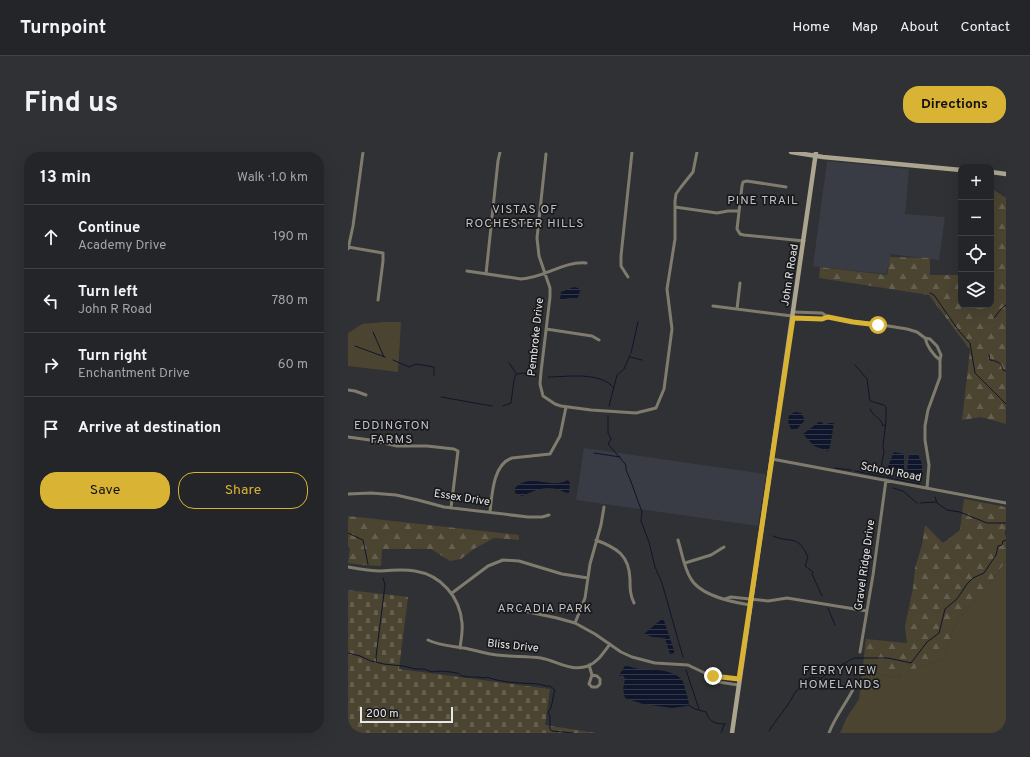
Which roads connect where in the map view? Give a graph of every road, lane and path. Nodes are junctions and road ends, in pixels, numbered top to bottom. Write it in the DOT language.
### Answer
graph roads {
  1 [pos="363,152"];
  2 [pos="500,152"];
  3 [pos="632,152"];
  4 [pos="697,152"];
  5 [pos="791,152"];
  6 [pos="546,154"];
  7 [pos="816,154"];
  8 [pos="958,170"];
  9 [pos="994,172"];
  10 [pos="1006,174"];
  11 [pos="786,187"];
  12 [pos="675,207"];
  13 [pos="738,211"];
  14 [pos="492,223"];
  15 [pos="538,224"];
  16 [pos="804,241"];
  17 [pos="348,248"];
  18 [pos="586,263"];
  19 [pos="467,271"];
  20 [pos="545,273"];
  21 [pos="486,274"];
  22 [pos="628,277"];
  23 [pos="740,283"];
  24 [pos="378,300"];
  25 [pos="713,306"];
  26 [pos="737,309"];
  27 [pos="793,315"];
  28 [pos="828,317"];
  29 [pos="546,329"];
  30 [pos="925,338"];
  31 [pos="599,340"];
  32 [pos="940,360"];
  33 [pos="348,390"];
  34 [pos="366,395"];
  35 [pos="566,407"];
  36 [pos="348,437"];
  37 [pos="772,459"];
  38 [pos="886,480"];
  39 [pos="927,488"];
  40 [pos="348,494"];
  41 [pos="1006,503"];
  42 [pos="604,507"];
  43 [pos="451,508"];
  44 [pos="490,512"];
  45 [pos="549,514"];
  46 [pos="596,540"];
  47 [pos="678,540"];
  48 [pos="724,547"];
  49 [pos="685,563"];
  50 [pos="348,568"];
  51 [pos="588,578"];
  52 [pos="452,593"];
  53 [pos="725,599"];
  54 [pos="750,599"];
  55 [pos="634,603"];
  56 [pos="750,605"];
  57 [pos="514,610"];
  58 [pos="867,611"];
  59 [pos="575,623"];
  60 [pos="428,640"];
  61 [pos="610,644"];
  62 [pos="460,648"];
  63 [pos="860,652"];
  64 [pos="589,666"];
  65 [pos="592,675"];
  66 [pos="857,681"];
  67 [pos="739,682"];
  68 [pos="732,733"];
  69 [pos="829,733"];
  1 -- 17 [label="street"];
  2 -- 14 [label="street"];
  3 -- 22 [label="street"];
  4 -- 12 [label="street"];
  5 -- 7 [label="main road"];
  6 -- 15 [label="street, Pembroke Drive"];
  7 -- 8 [label="main road"];
  7 -- 16 [label="main road, John R Road"];
  9 -- 10 [label="main road"];
  11 -- 13 [label="street"];
  12 -- 13 [label="street"];
  12 -- 35 [label="street"];
  13 -- 16 [label="street"];
  14 -- 15 [label="street"];
  14 -- 21 [label="street"];
  15 -- 20 [label="street, Pembroke Drive"];
  16 -- 27 [label="main road, John R Road"];
  17 -- 24 [label="street"];
  18 -- 20 [label="street"];
  19 -- 21 [label="street"];
  20 -- 21 [label="street"];
  20 -- 29 [label="street, Pembroke Drive"];
  23 -- 26 [label="street"];
  25 -- 26 [label="street"];
  26 -- 27 [label="street"];
  27 -- 28 [label="street"];
  27 -- 28 [label="street"];
  27 -- 37 [label="main road, John R Road"];
  28 -- 30 [label="street"];
  29 -- 31 [label="street"];
  29 -- 35 [label="street, Pembroke Drive"];
  30 -- 32 [label="street"];
  30 -- 32 [label="street"];
  32 -- 39 [label="street"];
  33 -- 34 [label="street"];
  35 -- 44 [label="street"];
  36 -- 43 [label="street"];
  37 -- 38 [label="street, School Road"];
  37 -- 54 [label="main road, John R Road"];
  38 -- 39 [label="street, School Road"];
  38 -- 58 [label="street, Gravel Ridge Drive"];
  39 -- 41 [label="street, School Road"];
  40 -- 43 [label="street, Essex Drive"];
  42 -- 46 [label="street"];
  43 -- 44 [label="street, Essex Drive"];
  44 -- 45 [label="street, Essex Drive"];
  46 -- 51 [label="street"];
  46 -- 55 [label="street"];
  47 -- 49 [label="street"];
  48 -- 49 [label="street"];
  49 -- 53 [label="street"];
  50 -- 52 [label="street"];
  51 -- 52 [label="street"];
  51 -- 59 [label="street"];
  52 -- 62 [label="street"];
  53 -- 54 [label="street"];
  53 -- 56 [label="street"];
  54 -- 56 [label="main road, John R Road"];
  54 -- 58 [label="street"];
  56 -- 67 [label="main road, John R Road"];
  57 -- 59 [label="street"];
  58 -- 63 [label="street, Gravel Ridge Drive"];
  59 -- 61 [label="street"];
  60 -- 62 [label="street, Bliss Drive"];
  61 -- 64 [label="street"];
  61 -- 67 [label="street"];
  62 -- 64 [label="street, Bliss Drive"];
  64 -- 65 [label="street"];
  66 -- 69 [label="street"];
  67 -- 68 [label="main road, John R Road"];
}
